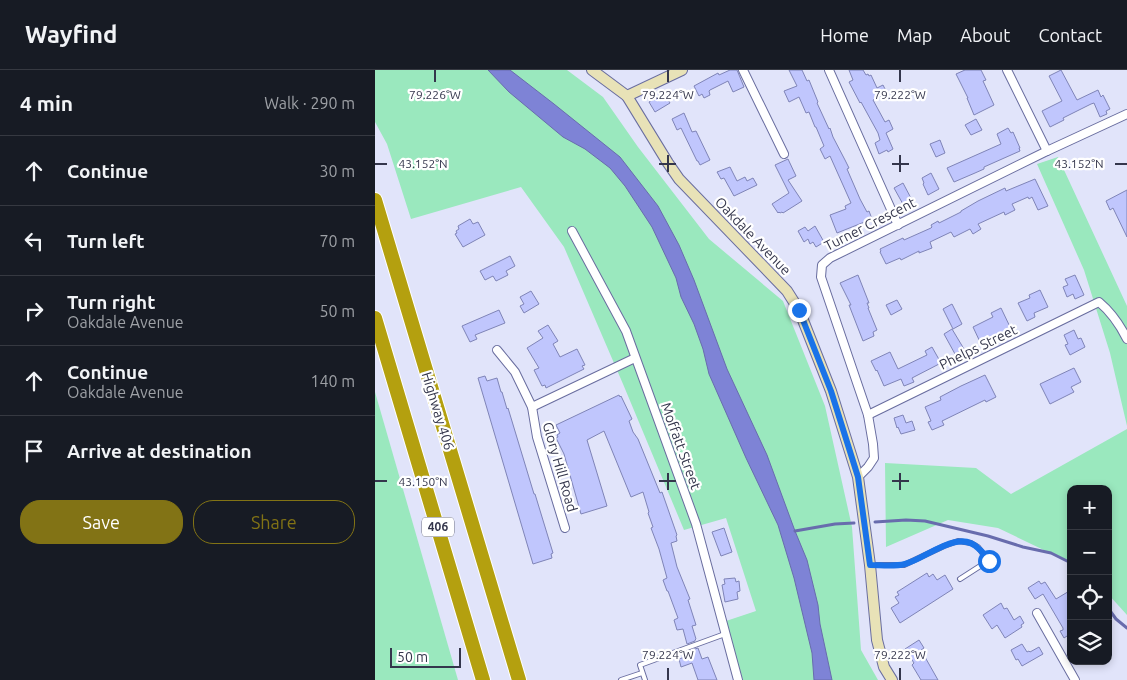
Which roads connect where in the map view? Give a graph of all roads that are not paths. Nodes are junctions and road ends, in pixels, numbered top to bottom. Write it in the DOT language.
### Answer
graph roads {
  1 [pos="593,70"];
  2 [pos="682,70"];
  3 [pos="743,70"];
  4 [pos="829,70"];
  5 [pos="1007,70"];
  6 [pos="627,96"];
  7 [pos="1127,114"];
  8 [pos="1047,151"];
  9 [pos="784,154"];
  10 [pos="375,200"];
  11 [pos="898,225"];
  12 [pos="572,231"];
  13 [pos="375,318"];
  14 [pos="1127,339"];
  15 [pos="497,350"];
  16 [pos="635,358"];
  17 [pos="532,407"];
  18 [pos="868,415"];
  19 [pos="858,477"];
  20 [pos="565,528"];
  21 [pos="870,565"];
  22 [pos="960,579"];
  23 [pos="1037,612"];
  24 [pos="725,634"];
  25 [pos="642,673"];
  26 [pos="483,680"];
  27 [pos="519,680"];
  28 [pos="621,680"];
  29 [pos="645,680"];
  30 [pos="738,680"];
  31 [pos="893,680"];
  32 [pos="1075,680"];
  1 -- 6 [label="street, Oakdale Avenue"];
  2 -- 6 [label="street"];
  3 -- 9 [label="street"];
  4 -- 11 [label="street"];
  5 -- 8 [label="street"];
  6 -- 19 [label="street, Oakdale Avenue"];
  7 -- 8 [label="street, Turner Crescent"];
  8 -- 11 [label="street, Turner Crescent"];
  10 -- 27 [label="highway, Highway 406 / 406"];
  11 -- 18 [label="street, Turner Crescent"];
  12 -- 16 [label="street, Moffatt Street"];
  13 -- 26 [label="highway, 406"];
  14 -- 18 [label="street, Phelps Street"];
  15 -- 17 [label="street"];
  16 -- 17 [label="street, Glory Hill Road"];
  16 -- 24 [label="street, Moffatt Street"];
  17 -- 20 [label="street, Glory Hill Road"];
  18 -- 19 [label="street, Turner Crescent"];
  19 -- 21 [label="street"];
  21 -- 22 [label="lane"];
  21 -- 31 [label="street"];
  23 -- 32 [label="street"];
  24 -- 25 [label="lane"];
  24 -- 30 [label="street, Moffatt Street"];
  25 -- 28 [label="lane"];
  25 -- 29 [label="lane"];
}
